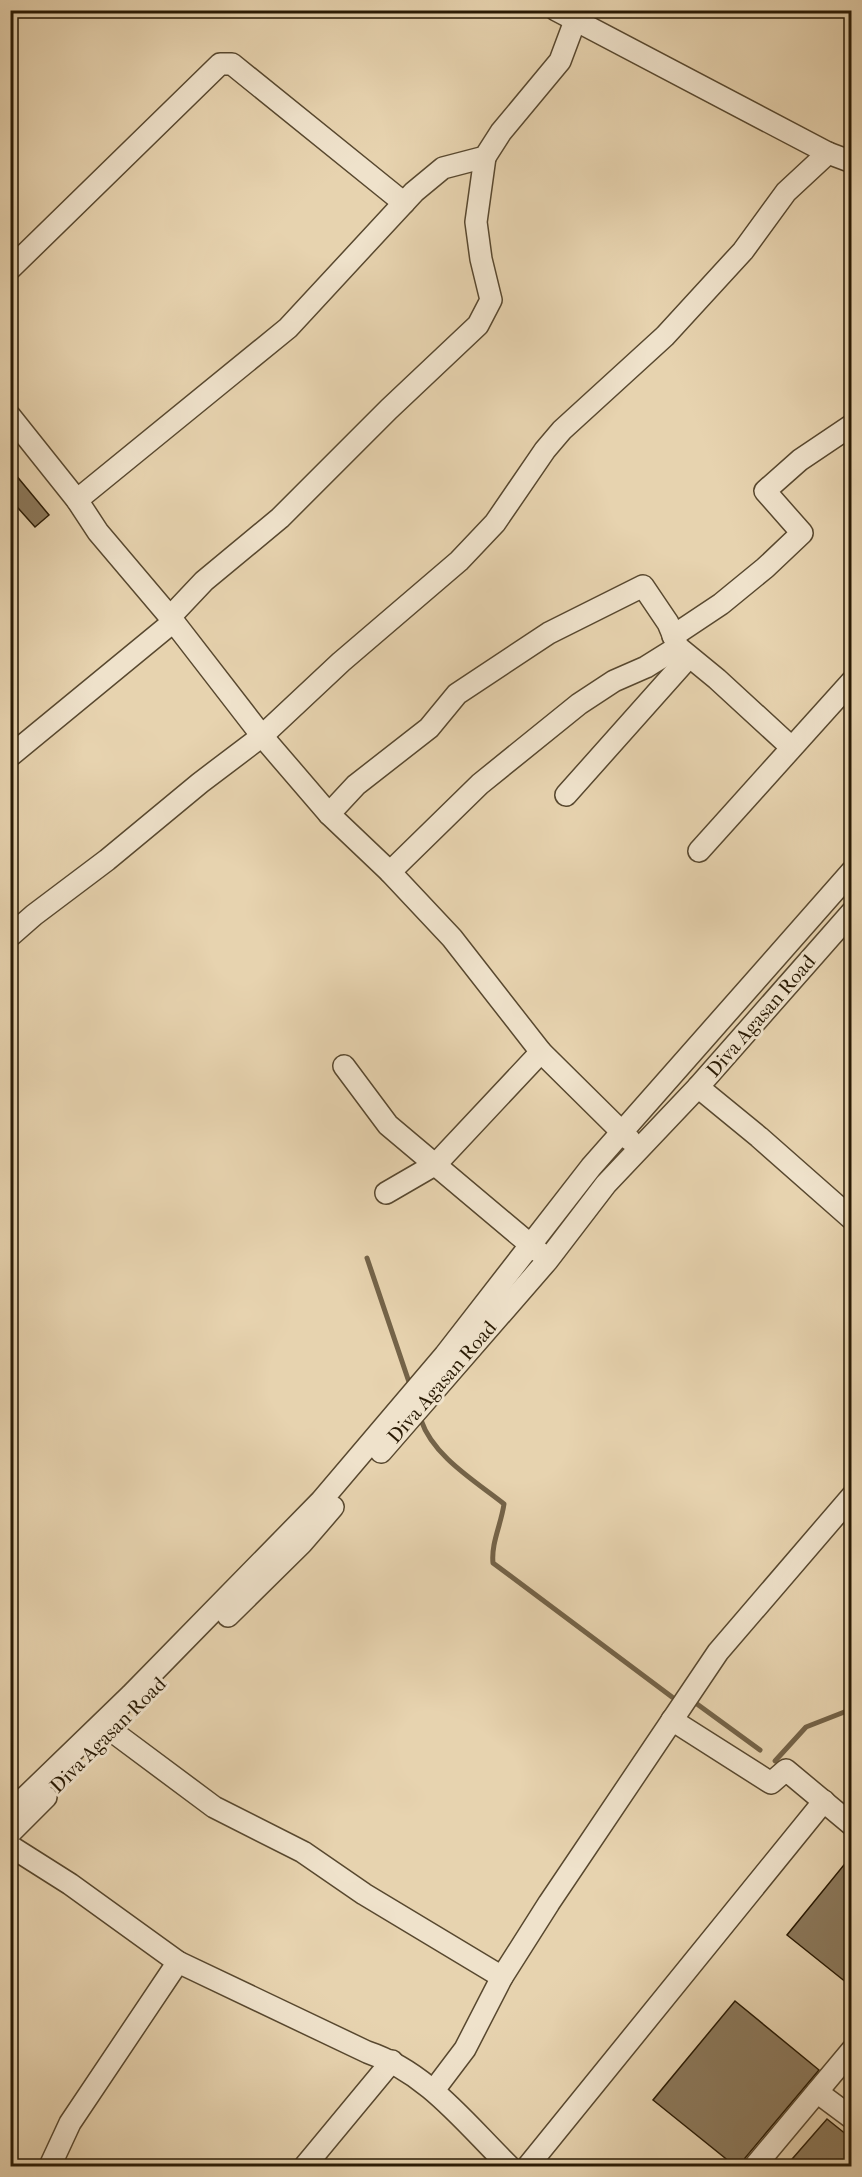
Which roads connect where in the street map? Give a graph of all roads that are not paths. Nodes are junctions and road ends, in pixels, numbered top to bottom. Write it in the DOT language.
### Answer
graph roads {
  1 [pos="556,10"];
  2 [pos="575,21"];
  3 [pos="828,153"];
  4 [pos="485,157"];
  5 [pos="852,162"];
  6 [pos="405,202"];
  7 [pos="10,269"];
  8 [pos="10,416"];
  9 [pos="852,425"];
  10 [pos="77,500"];
  11 [pos="172,619"];
  12 [pos="680,647"];
  13 [pos="852,681"];
  14 [pos="262,736"];
  15 [pos="791,747"];
  16 [pos="10,756"];
  17 [pos="566,795"];
  18 [pos="329,814"];
  19 [pos="699,851"];
  20 [pos="852,871"];
  21 [pos="390,872"];
  22 [pos="852,912"];
  23 [pos="10,936"];
  24 [pos="541,1052"];
  25 [pos="344,1066"];
  26 [pos="698,1088"];
  27 [pos="621,1132"];
  28 [pos="639,1149"];
  29 [pos="436,1164"];
  30 [pos="386,1193"];
  31 [pos="852,1219"];
  32 [pos="531,1243"];
  33 [pos="547,1261"];
  34 [pos="852,1496"];
  35 [pos="672,1720"];
  36 [pos="112,1731"];
  37 [pos="824,1801"];
  38 [pos="10,1812"];
  39 [pos="852,1825"];
  40 [pos="10,1833"];
  41 [pos="10,1846"];
  42 [pos="178,1962"];
  43 [pos="502,1977"];
  44 [pos="852,2050"];
  45 [pos="393,2061"];
  46 [pos="434,2090"];
  47 [pos="817,2092"];
  48 [pos="852,2118"];
  49 [pos="50,2166"];
  50 [pos="305,2166"];
  51 [pos="509,2166"];
  52 [pos="528,2166"];
  53 [pos="755,2166"];
  1 -- 2 [label="street"];
  2 -- 3 [label="street"];
  2 -- 4 [label="street"];
  3 -- 5 [label="street"];
  3 -- 14 [label="street"];
  4 -- 6 [label="street"];
  4 -- 11 [label="street"];
  6 -- 7 [label="street"];
  6 -- 10 [label="street"];
  8 -- 10 [label="street"];
  9 -- 12 [label="street"];
  10 -- 11 [label="street"];
  11 -- 14 [label="street"];
  11 -- 16 [label="street"];
  12 -- 15 [label="street"];
  12 -- 17 [label="street"];
  12 -- 18 [label="street"];
  12 -- 21 [label="street"];
  13 -- 15 [label="street"];
  14 -- 18 [label="street"];
  14 -- 23 [label="street"];
  15 -- 19 [label="street"];
  18 -- 21 [label="street"];
  20 -- 27 [label="street"];
  21 -- 24 [label="street"];
  22 -- 26 [label="street, Diva Agasan Road"];
  24 -- 27 [label="street"];
  24 -- 29 [label="street"];
  25 -- 29 [label="street"];
  26 -- 28 [label="street, Diva Agasan Road"];
  26 -- 31 [label="street"];
  27 -- 28 [label="street"];
  27 -- 32 [label="street"];
  28 -- 33 [label="street, Diva Agasan Road"];
  29 -- 30 [label="street"];
  29 -- 32 [label="street"];
  32 -- 33 [label="street"];
  32 -- 38 [label="street"];
  33 -- 36 [label="street, Diva Agasan Road"];
  34 -- 35 [label="street"];
  35 -- 37 [label="street"];
  35 -- 43 [label="street"];
  36 -- 40 [label="street, Diva Agasan Road"];
  36 -- 43 [label="street"];
  37 -- 39 [label="street"];
  37 -- 52 [label="street"];
  41 -- 42 [label="street"];
  42 -- 45 [label="street"];
  42 -- 49 [label="street"];
  43 -- 46 [label="street"];
  44 -- 47 [label="street"];
  45 -- 46 [label="street"];
  45 -- 50 [label="street"];
  46 -- 51 [label="street"];
  47 -- 48 [label="street"];
  47 -- 53 [label="street"];
}
